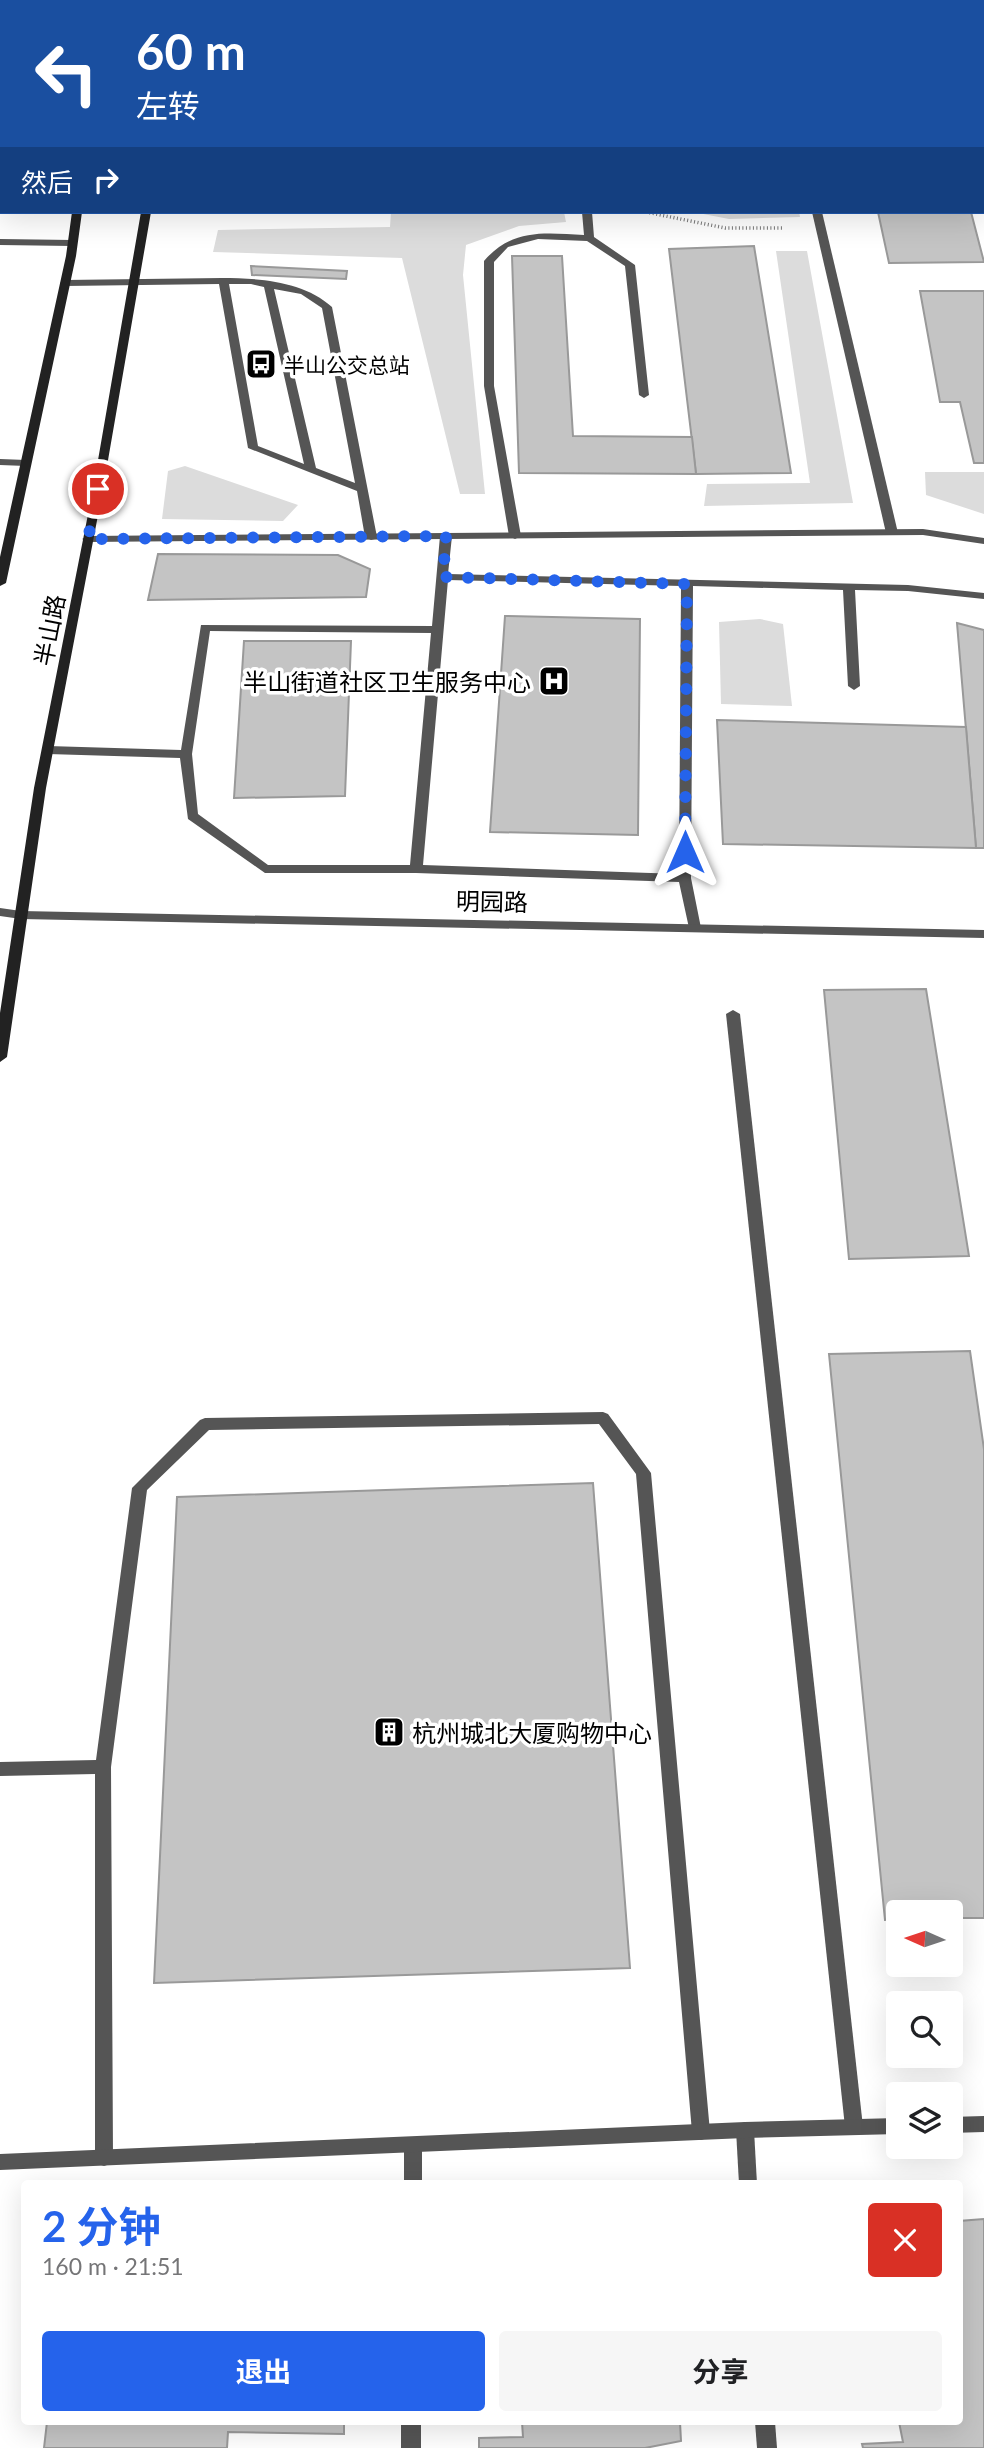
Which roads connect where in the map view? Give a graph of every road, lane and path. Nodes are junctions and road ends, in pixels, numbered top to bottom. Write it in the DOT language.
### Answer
graph roads {
  1 [pos="77,214"];
  2 [pos="146,214"];
  3 [pos="587,214"];
  4 [pos="656,214"];
  5 [pos="818,214"];
  6 [pos="821,228"];
  7 [pos="589,238"];
  8 [pos="0,242"];
  9 [pos="72,243"];
  10 [pos="223,281"];
  11 [pos="134,282"];
  12 [pos="65,283"];
  13 [pos="268,284"];
  14 [pos="644,395"];
  15 [pos="0,463"];
  16 [pos="26,463"];
  17 [pos="311,470"];
  18 [pos="363,490"];
  19 [pos="892,533"];
  20 [pos="446,536"];
  21 [pos="515,536"];
  22 [pos="370,537"];
  23 [pos="88,539"];
  24 [pos="984,541"];
  25 [pos="443,577"];
  26 [pos="0,583"];
  27 [pos="687,584"];
  28 [pos="849,587"];
  29 [pos="984,596"];
  30 [pos="439,630"];
  31 [pos="854,686"];
  32 [pos="47,750"];
  33 [pos="186,754"];
  34 [pos="416,869"];
  35 [pos="685,878"];
  36 [pos="0,912"];
  37 [pos="21,915"];
  38 [pos="695,928"];
  39 [pos="984,934"];
  40 [pos="733,1014"];
  41 [pos="0,1057"];
  42 [pos="103,1767"];
  43 [pos="0,1769"];
  44 [pos="984,2124"];
  45 [pos="963,2125"];
  46 [pos="886,2126"];
  47 [pos="854,2127"];
  48 [pos="745,2130"];
  49 [pos="701,2132"];
  50 [pos="413,2145"];
  51 [pos="104,2158"];
  52 [pos="0,2162"];
  53 [pos="413,2180"];
  54 [pos="748,2180"];
  55 [pos="411,2425"];
  56 [pos="765,2425"];
  57 [pos="411,2448"];
  58 [pos="767,2448"];
  1 -- 9 [label="main road"];
  2 -- 11 [label="main road, 半山路"];
  3 -- 7 [label="street"];
  4 -- 6 [label="path"];
  5 -- 6 [label="street"];
  6 -- 19 [label="street"];
  7 -- 14 [label="street"];
  7 -- 21 [label="street"];
  8 -- 9 [label="street"];
  9 -- 12 [label="main road"];
  10 -- 11 [label="street"];
  10 -- 13 [label="street"];
  10 -- 17 [label="street"];
  11 -- 12 [label="street"];
  11 -- 23 [label="main road, 半山路"];
  12 -- 16 [label="main road"];
  13 -- 17 [label="street"];
  13 -- 18 [label="street"];
  15 -- 16 [label="street"];
  16 -- 26 [label="main road"];
  17 -- 18 [label="street"];
  18 -- 22 [label="street"];
  19 -- 21 [label="street"];
  19 -- 24 [label="street"];
  20 -- 21 [label="street"];
  20 -- 22 [label="street"];
  20 -- 25 [label="street"];
  22 -- 23 [label="street"];
  23 -- 32 [label="main road, 半山路"];
  25 -- 27 [label="street"];
  25 -- 30 [label="street"];
  27 -- 28 [label="street"];
  27 -- 35 [label="street"];
  28 -- 29 [label="street"];
  28 -- 31 [label="street"];
  30 -- 33 [label="street"];
  30 -- 34 [label="street"];
  32 -- 33 [label="street"];
  32 -- 37 [label="main road, 半山路"];
  33 -- 34 [label="street"];
  34 -- 35 [label="street"];
  35 -- 38 [label="street"];
  36 -- 37 [label="street, 明园路"];
  37 -- 38 [label="street, 明园路"];
  37 -- 41 [label="main road, 半山路"];
  38 -- 39 [label="street, 明园路"];
  40 -- 47 [label="street"];
  42 -- 43 [label="street"];
  42 -- 49 [label="street"];
  42 -- 51 [label="street"];
  44 -- 45 [label="street"];
  46 -- 47 [label="street"];
  47 -- 48 [label="street"];
  48 -- 49 [label="street"];
  48 -- 54 [label="street"];
  49 -- 50 [label="street"];
  50 -- 51 [label="street"];
  50 -- 53 [label="street"];
  51 -- 52 [label="street"];
  55 -- 57 [label="street"];
  56 -- 58 [label="street"];
}
